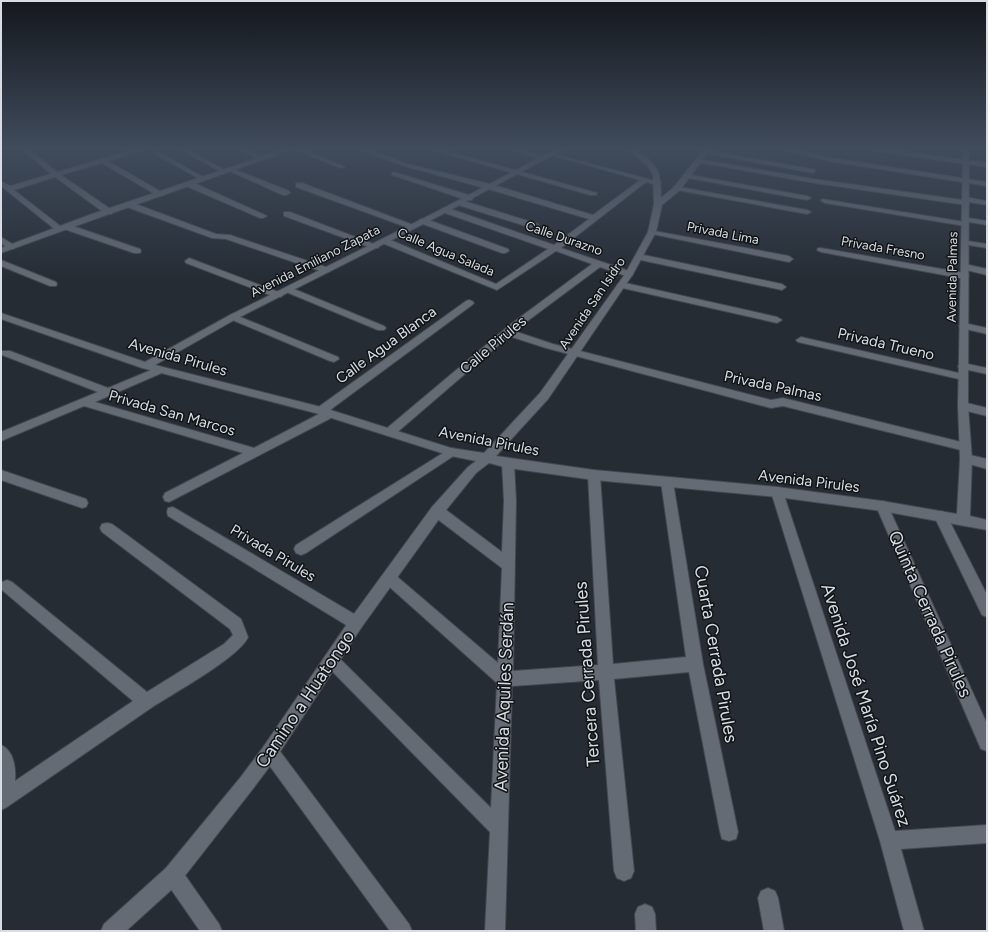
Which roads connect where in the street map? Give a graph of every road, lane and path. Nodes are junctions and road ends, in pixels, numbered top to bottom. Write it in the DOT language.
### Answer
graph roads {
  1 [pos="13,192"];
  2 [pos="81,192"];
  3 [pos="158,192"];
  4 [pos="165,192"];
  5 [pos="208,192"];
  6 [pos="320,192"];
  7 [pos="453,192"];
  8 [pos="481,192"];
  9 [pos="509,192"];
  10 [pos="628,192"];
  11 [pos="657,192"];
  12 [pos="672,192"];
  13 [pos="701,192"];
  14 [pos="777,192"];
  15 [pos="901,192"];
  16 [pos="966,192"];
  17 [pos="161,194"];
  18 [pos="470,198"];
  19 [pos="808,198"];
  20 [pos="825,201"];
  21 [pos="966,201"];
  22 [pos="987,202"];
  23 [pos="461,203"];
  24 [pos="658,204"];
  25 [pos="130,205"];
  26 [pos="445,210"];
  27 [pos="109,212"];
  28 [pos="807,212"];
  29 [pos="287,214"];
  30 [pos="262,216"];
  31 [pos="594,218"];
  32 [pos="423,221"];
  33 [pos="966,222"];
  34 [pos="987,223"];
  35 [pos="412,226"];
  36 [pos="535,226"];
  37 [pos="63,228"];
  38 [pos="652,232"];
  39 [pos="1,239"];
  40 [pos="385,240"];
  41 [pos="965,242"];
  42 [pos="375,246"];
  43 [pos="987,246"];
  44 [pos="11,247"];
  45 [pos="555,248"];
  46 [pos="821,250"];
  47 [pos="1,251"];
  48 [pos="137,251"];
  49 [pos="506,251"];
  50 [pos="639,257"];
  51 [pos="789,259"];
  52 [pos="189,261"];
  53 [pos="1,263"];
  54 [pos="599,263"];
  55 [pos="326,270"];
  56 [pos="965,272"];
  57 [pos="987,272"];
  58 [pos="629,274"];
  59 [pos="53,284"];
  60 [pos="621,285"];
  61 [pos="782,287"];
  62 [pos="289,290"];
  63 [pos="278,295"];
  64 [pos="469,303"];
  65 [pos="1,316"];
  66 [pos="233,317"];
  67 [pos="777,320"];
  68 [pos="964,326"];
  69 [pos="381,328"];
  70 [pos="987,331"];
  71 [pos="507,332"];
  72 [pos="801,340"];
  73 [pos="6,353"];
  74 [pos="575,353"];
  75 [pos="334,359"];
  76 [pos="146,366"];
  77 [pos="160,370"];
  78 [pos="963,371"];
  79 [pos="987,371"];
  80 [pos="107,391"];
  81 [pos="83,402"];
  82 [pos="963,406"];
  83 [pos="987,412"];
  84 [pos="325,413"];
  85 [pos="390,432"];
  86 [pos="1,437"];
  87 [pos="965,447"];
  88 [pos="253,452"];
  89 [pos="451,452"];
  90 [pos="487,458"];
  91 [pos="966,459"];
  92 [pos="508,463"];
  93 [pos="987,464"];
  94 [pos="1,475"];
  95 [pos="594,475"];
  96 [pos="667,482"];
  97 [pos="777,492"];
  98 [pos="169,497"];
  99 [pos="82,503"];
  100 [pos="882,506"];
  101 [pos="437,511"];
  102 [pos="173,512"];
  103 [pos="940,516"];
  104 [pos="963,520"];
  105 [pos="987,525"];
  106 [pos="108,528"];
  107 [pos="301,549"];
  108 [pos="509,565"];
  109 [pos="389,578"];
  110 [pos="7,586"];
  111 [pos="987,610"];
  112 [pos="356,623"];
  113 [pos="331,660"];
  114 [pos="695,664"];
  115 [pos="606,672"];
  116 [pos="504,679"];
  117 [pos="146,702"];
  118 [pos="987,743"];
  119 [pos="270,752"];
  120 [pos="1,754"];
  121 [pos="3,800"];
  122 [pos="500,830"];
  123 [pos="729,832"];
  124 [pos="987,834"];
  125 [pos="889,841"];
  126 [pos="624,871"];
  127 [pos="173,875"];
  128 [pos="768,898"];
  129 [pos="124,925"];
  130 [pos="111,931"];
  131 [pos="212,931"];
  132 [pos="402,931"];
  133 [pos="495,931"];
  134 [pos="774,931"];
  135 [pos="914,931"];
  1 -- 37 [label="street"];
  2 -- 27 [label="street"];
  3 -- 17 [label="street"];
  4 -- 17 [label="street"];
  5 -- 30 [label="street"];
  6 -- 35 [label="street"];
  7 -- 18 [label="street"];
  8 -- 18 [label="street, Avenida Emiliano Zapata"];
  9 -- 31 [label="street"];
  10 -- 31 [label="street"];
  11 -- 24 [label="street, Avenida San Isidro"];
  12 -- 24 [label="street"];
  13 -- 28 [label="street"];
  14 -- 19 [label="street"];
  15 -- 21 [label="street"];
  16 -- 21 [label="street, Avenida Palmas"];
  17 -- 25 [label="street"];
  18 -- 23 [label="street, Avenida Emiliano Zapata"];
  20 -- 33 [label="street"];
  21 -- 22 [label="street"];
  21 -- 33 [label="street, Avenida Palmas"];
  23 -- 26 [label="street, Avenida Emiliano Zapata"];
  23 -- 36 [label="street"];
  24 -- 38 [label="street, Avenida San Isidro"];
  25 -- 27 [label="street"];
  25 -- 55 [label="street"];
  26 -- 32 [label="street, Avenida Emiliano Zapata"];
  26 -- 45 [label="street, Calle Durazno"];
  27 -- 37 [label="street"];
  29 -- 42 [label="street"];
  31 -- 45 [label="street"];
  32 -- 35 [label="street, Avenida Emiliano Zapata"];
  32 -- 49 [label="street"];
  33 -- 34 [label="street"];
  33 -- 41 [label="street, Avenida Palmas"];
  35 -- 40 [label="street, Avenida Emiliano Zapata"];
  37 -- 44 [label="street"];
  37 -- 48 [label="street"];
  38 -- 50 [label="street, Avenida San Isidro"];
  38 -- 51 [label="street, Privada Lima"];
  39 -- 44 [label="street"];
  40 -- 42 [label="street, Avenida Emiliano Zapata"];
  40 -- 45 [label="street, Calle Agua Salada"];
  41 -- 43 [label="street"];
  41 -- 56 [label="street, Avenida Palmas"];
  42 -- 55 [label="street, Avenida Emiliano Zapata"];
  44 -- 47 [label="street"];
  45 -- 54 [label="street, Calle Durazno"];
  46 -- 56 [label="street, Privada Fresno"];
  50 -- 58 [label="street, Avenida San Isidro"];
  50 -- 61 [label="street"];
  52 -- 63 [label="street"];
  53 -- 59 [label="street"];
  54 -- 58 [label="street, Calle Durazno"];
  54 -- 71 [label="street, Calle Pirules"];
  55 -- 62 [label="street, Avenida Emiliano Zapata"];
  56 -- 57 [label="street, Privada Fresno"];
  56 -- 68 [label="street, Avenida Palmas"];
  58 -- 60 [label="street, Avenida San Isidro"];
  60 -- 67 [label="street"];
  60 -- 74 [label="street, Avenida San Isidro"];
  62 -- 63 [label="street, Avenida Emiliano Zapata"];
  62 -- 69 [label="street"];
  63 -- 66 [label="street, Avenida Emiliano Zapata"];
  64 -- 84 [label="street, Calle Agua Blanca"];
  65 -- 76 [label="street, Avenida Pirules"];
  66 -- 75 [label="street"];
  66 -- 76 [label="street, Avenida Emiliano Zapata"];
  68 -- 70 [label="street"];
  68 -- 78 [label="street, Avenida Palmas"];
  71 -- 74 [label="street, Privada Palmas"];
  71 -- 85 [label="street, Calle Pirules"];
  72 -- 78 [label="street, Privada Trueno"];
  73 -- 80 [label="street"];
  74 -- 87 [label="street, Privada Palmas"];
  74 -- 90 [label="street, Avenida San Isidro"];
  76 -- 77 [label="street, Avenida Pirules"];
  77 -- 80 [label="street"];
  77 -- 84 [label="street, Avenida Pirules"];
  78 -- 79 [label="street, Privada Trueno"];
  78 -- 82 [label="street, Avenida Palmas"];
  80 -- 81 [label="street"];
  81 -- 86 [label="street"];
  81 -- 88 [label="street, Privada San Marcos"];
  82 -- 83 [label="street"];
  82 -- 87 [label="street, Avenida Palmas"];
  84 -- 85 [label="street, Avenida Pirules"];
  84 -- 88 [label="street, Calle Agua Blanca"];
  85 -- 89 [label="street, Avenida Pirules"];
  87 -- 91 [label="street, Avenida Palmas"];
  88 -- 98 [label="street, Calle Agua Blanca"];
  89 -- 90 [label="street, Avenida Pirules"];
  89 -- 107 [label="street"];
  90 -- 92 [label="street, Avenida Pirules"];
  90 -- 101 [label="street, Camino a Huatongo"];
  91 -- 93 [label="street"];
  91 -- 104 [label="street, Avenida Palmas"];
  92 -- 95 [label="street, Avenida Pirules"];
  92 -- 108 [label="street, Avenida Aquiles Serdán"];
  94 -- 99 [label="street"];
  95 -- 96 [label="street, Avenida Pirules"];
  95 -- 115 [label="street, Tercera Cerrada Pirules"];
  96 -- 97 [label="street, Avenida Pirules"];
  96 -- 114 [label="street, Cuarta Cerrada Pirules"];
  97 -- 100 [label="street, Avenida Pirules"];
  97 -- 125 [label="street, Avenida José María Pino Suárez"];
  100 -- 103 [label="street, Avenida Pirules"];
  100 -- 118 [label="street, Quinta Cerrada Pirules"];
  101 -- 108 [label="street"];
  101 -- 109 [label="street, Camino a Huatongo"];
  102 -- 112 [label="street, Privada Pirules"];
  103 -- 104 [label="street, Avenida Pirules"];
  103 -- 111 [label="street"];
  104 -- 105 [label="street, Avenida Pirules"];
  106 -- 117 [label="street"];
  108 -- 116 [label="street, Avenida Aquiles Serdán"];
  109 -- 112 [label="street, Camino a Huatongo"];
  109 -- 116 [label="street"];
  110 -- 117 [label="street"];
  112 -- 113 [label="street, Camino a Huatongo"];
  113 -- 119 [label="street, Camino a Huatongo"];
  113 -- 122 [label="street"];
  114 -- 115 [label="street"];
  114 -- 123 [label="street, Cuarta Cerrada Pirules"];
  115 -- 116 [label="street"];
  115 -- 126 [label="street, Tercera Cerrada Pirules"];
  116 -- 122 [label="street, Avenida Aquiles Serdán"];
  117 -- 121 [label="street"];
  119 -- 127 [label="street, Camino a Huatongo"];
  119 -- 132 [label="street"];
  120 -- 121 [label="street"];
  122 -- 133 [label="street, Avenida Aquiles Serdán"];
  124 -- 125 [label="street"];
  125 -- 135 [label="street, Avenida José María Pino Suárez"];
  127 -- 129 [label="street, Camino a Huatongo"];
  127 -- 131 [label="street"];
  128 -- 134 [label="street"];
  129 -- 130 [label="street, Camino a Huatongo"];
}
